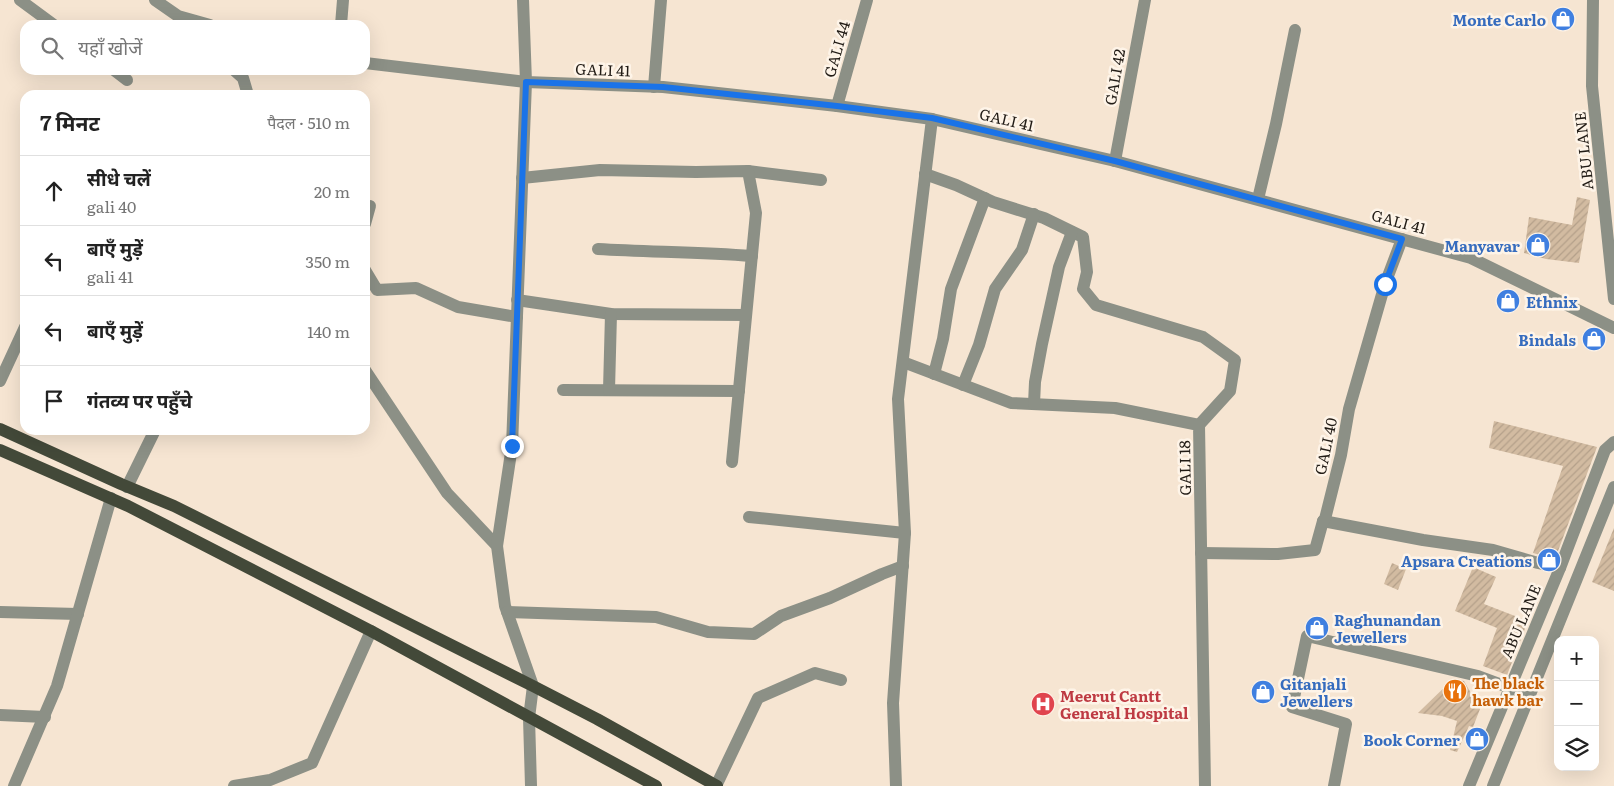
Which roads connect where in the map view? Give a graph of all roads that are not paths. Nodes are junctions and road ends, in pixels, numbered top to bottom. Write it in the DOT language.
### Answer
graph roads {
  1 [pos="20,0"];
  2 [pos="155,0"];
  3 [pos="343,0"];
  4 [pos="523,0"];
  5 [pos="661,0"];
  6 [pos="867,0"];
  7 [pos="1145,0"];
  8 [pos="1593,0"];
  9 [pos="47,20"];
  10 [pos="181,20"];
  11 [pos="341,20"];
  12 [pos="1295,30"];
  13 [pos="370,63"];
  14 [pos="120,75"];
  15 [pos="240,75"];
  16 [pos="127,80"];
  17 [pos="526,82"];
  18 [pos="654,87"];
  19 [pos="247,90"];
  20 [pos="837,106"];
  21 [pos="932,118"];
  22 [pos="1115,161"];
  23 [pos="748,170"];
  24 [pos="925,174"];
  25 [pos="522,178"];
  26 [pos="821,180"];
  27 [pos="985,198"];
  28 [pos="1258,200"];
  29 [pos="1034,214"];
  30 [pos="1072,232"];
  31 [pos="1402,239"];
  32 [pos="598,249"];
  33 [pos="752,256"];
  34 [pos="370,278"];
  35 [pos="1614,298"];
  36 [pos="517,300"];
  37 [pos="611,314"];
  38 [pos="746,314"];
  39 [pos="517,317"];
  40 [pos="1614,328"];
  41 [pos="20,338"];
  42 [pos="903,362"];
  43 [pos="934,374"];
  44 [pos="370,377"];
  45 [pos="0,381"];
  46 [pos="963,385"];
  47 [pos="563,390"];
  48 [pos="610,390"];
  49 [pos="739,391"];
  50 [pos="1034,404"];
  51 [pos="1199,425"];
  52 [pos="0,429"];
  53 [pos="153,435"];
  54 [pos="1614,442"];
  55 [pos="0,450"];
  56 [pos="732,462"];
  57 [pos="127,487"];
  58 [pos="1614,487"];
  59 [pos="112,498"];
  60 [pos="749,517"];
  61 [pos="1323,521"];
  62 [pos="905,533"];
  63 [pos="497,546"];
  64 [pos="1201,553"];
  65 [pos="904,566"];
  66 [pos="1560,568"];
  67 [pos="0,612"];
  68 [pos="507,612"];
  69 [pos="78,614"];
  70 [pos="371,631"];
  71 [pos="841,680"];
  72 [pos="533,686"];
  73 [pos="1510,687"];
  74 [pos="1530,695"];
  75 [pos="0,715"];
  76 [pos="44,717"];
  77 [pos="529,718"];
  78 [pos="14,786"];
  79 [pos="234,786"];
  80 [pos="532,786"];
  81 [pos="656,786"];
  82 [pos="716,786"];
  83 [pos="896,786"];
  84 [pos="1205,786"];
  85 [pos="1334,786"];
  86 [pos="1469,786"];
  87 [pos="1493,786"];
  1 -- 9 [label="street"];
  2 -- 10 [label="street"];
  3 -- 11 [label="street"];
  4 -- 17 [label="street"];
  5 -- 18 [label="street"];
  6 -- 20 [label="street, GALI 44"];
  7 -- 22 [label="street, GALI 42"];
  8 -- 35 [label="street, ABU LANE"];
  12 -- 28 [label="street"];
  13 -- 17 [label="street, GALI 41"];
  14 -- 16 [label="street"];
  15 -- 19 [label="street"];
  17 -- 18 [label="street, GALI 41"];
  17 -- 25 [label="street"];
  18 -- 20 [label="street, GALI 41"];
  20 -- 21 [label="street, GALI 41"];
  21 -- 22 [label="street, GALI 41"];
  21 -- 24 [label="street"];
  22 -- 28 [label="street, GALI 41"];
  23 -- 25 [label="street"];
  23 -- 26 [label="street"];
  23 -- 33 [label="street"];
  24 -- 27 [label="street"];
  24 -- 42 [label="street"];
  25 -- 36 [label="street"];
  27 -- 29 [label="street"];
  27 -- 43 [label="street"];
  28 -- 31 [label="street, GALI 41"];
  29 -- 30 [label="street"];
  29 -- 46 [label="street"];
  30 -- 50 [label="street"];
  30 -- 51 [label="street"];
  31 -- 40 [label="street, GALI 41"];
  31 -- 61 [label="street, GALI 40"];
  32 -- 33 [label="street"];
  33 -- 38 [label="street"];
  34 -- 39 [label="street"];
  36 -- 37 [label="street"];
  36 -- 39 [label="street"];
  37 -- 38 [label="street"];
  37 -- 48 [label="street"];
  38 -- 49 [label="street"];
  39 -- 63 [label="street"];
  41 -- 45 [label="street"];
  42 -- 43 [label="street, GALI 18"];
  42 -- 62 [label="street"];
  43 -- 46 [label="street, GALI 18"];
  44 -- 63 [label="street"];
  46 -- 50 [label="street, GALI 18"];
  47 -- 48 [label="street"];
  48 -- 49 [label="street"];
  49 -- 56 [label="street"];
  50 -- 51 [label="street, GALI 18"];
  51 -- 64 [label="street, GALI 18"];
  52 -- 57 [label="main road"];
  53 -- 57 [label="street"];
  54 -- 66 [label="street, ABU LANE"];
  55 -- 59 [label="main road"];
  57 -- 72 [label="main road"];
  58 -- 74 [label="street"];
  59 -- 69 [label="street"];
  59 -- 70 [label="main road"];
  60 -- 62 [label="street"];
  61 -- 64 [label="street, GALI 40"];
  61 -- 66 [label="street"];
  62 -- 65 [label="street"];
  63 -- 68 [label="street"];
  64 -- 84 [label="street, GALI 18"];
  65 -- 68 [label="street"];
  65 -- 83 [label="street"];
  66 -- 73 [label="street, ABU LANE"];
  67 -- 69 [label="street"];
  68 -- 72 [label="street"];
  69 -- 76 [label="street"];
  70 -- 77 [label="main road"];
  70 -- 79 [label="street"];
  71 -- 82 [label="street"];
  72 -- 77 [label="street"];
  72 -- 82 [label="main road"];
  73 -- 74 [label="street"];
  73 -- 85 [label="street"];
  73 -- 86 [label="street, ABU LANE"];
  74 -- 87 [label="street"];
  75 -- 76 [label="street"];
  76 -- 78 [label="street"];
  77 -- 80 [label="street"];
  77 -- 81 [label="main road"];
}
